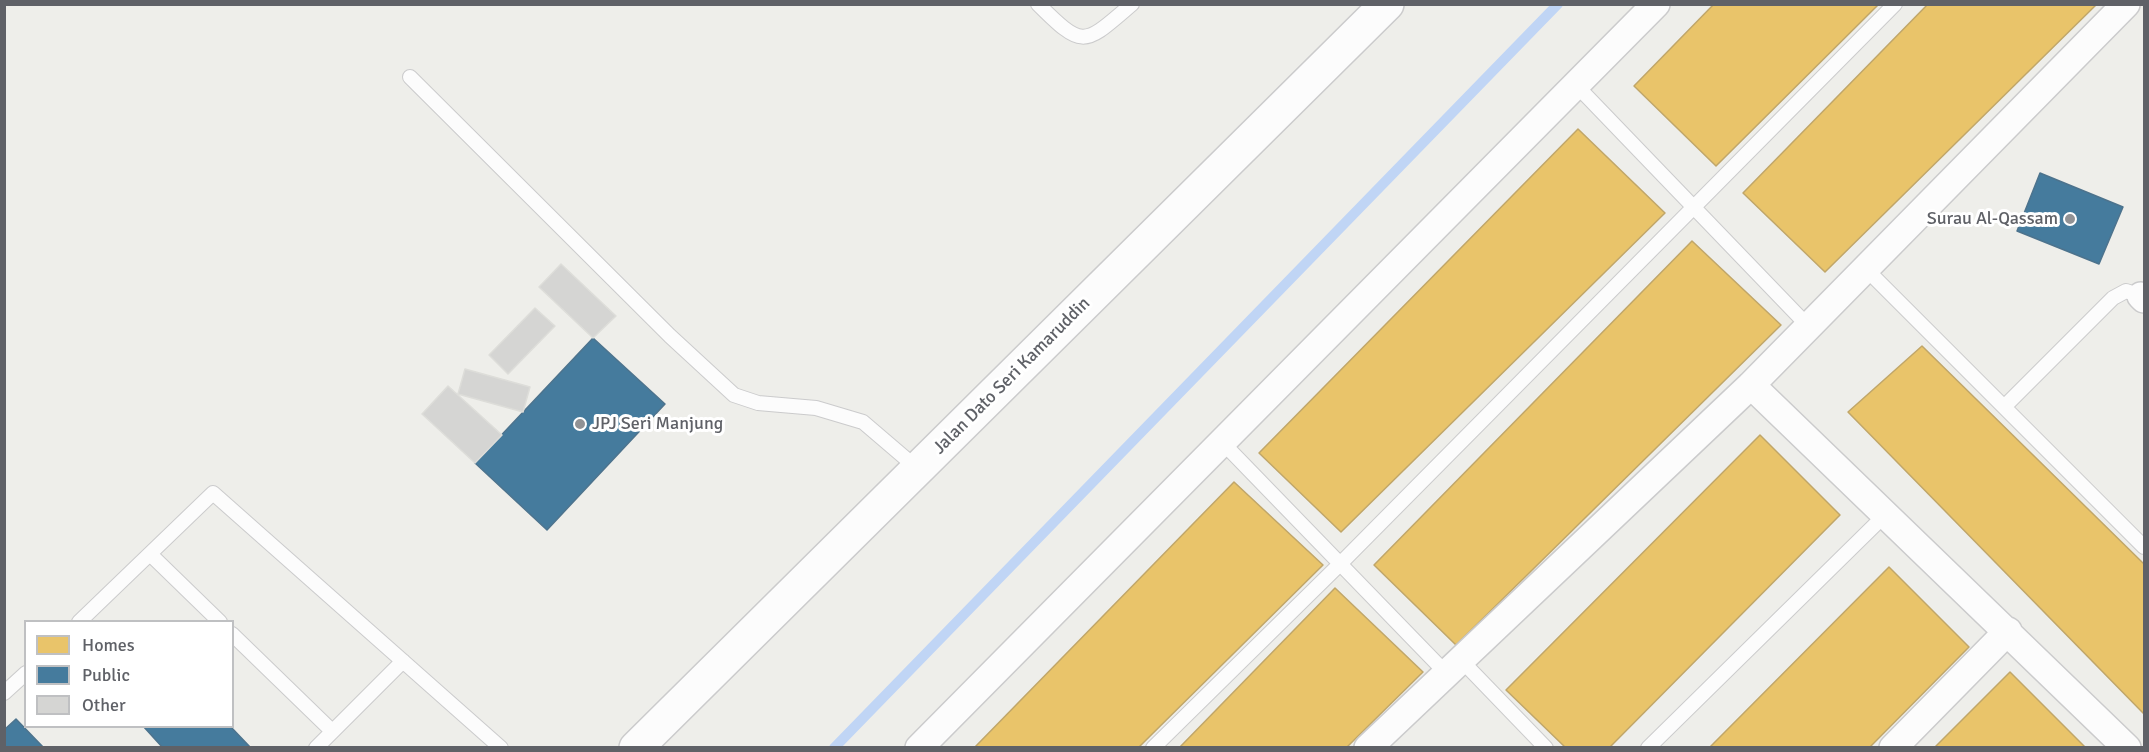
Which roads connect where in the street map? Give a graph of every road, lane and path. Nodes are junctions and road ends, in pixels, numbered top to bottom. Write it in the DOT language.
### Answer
graph roads {
  1 [pos="1038,4"];
  2 [pos="1132,4"];
  3 [pos="1387,4"];
  4 [pos="1656,4"];
  5 [pos="1895,4"];
  6 [pos="2126,4"];
  7 [pos="410,77"];
  8 [pos="1576,85"];
  9 [pos="1694,207"];
  10 [pos="1866,269"];
  11 [pos="2143,297"];
  12 [pos="1809,327"];
  13 [pos="1751,385"];
  14 [pos="2004,407"];
  15 [pos="1222,442"];
  16 [pos="918,469"];
  17 [pos="1886,514"];
  18 [pos="2145,547"];
  19 [pos="150,554"];
  20 [pos="1340,564"];
  21 [pos="80,620"];
  22 [pos="218,620"];
  23 [pos="2008,631"];
  24 [pos="234,636"];
  25 [pos="403,661"];
  26 [pos="1454,667"];
  27 [pos="24,674"];
  28 [pos="4,693"];
  29 [pos="332,731"];
  30 [pos="316,747"];
  31 [pos="501,747"];
  32 [pos="636,747"];
  33 [pos="919,747"];
  34 [pos="1154,747"];
  35 [pos="1368,747"];
  36 [pos="1546,747"];
  37 [pos="1648,747"];
  38 [pos="1893,747"];
  39 [pos="2127,747"];
  1 -- 2 [label="lane"];
  3 -- 16 [label="street, Jalan Dato Seri Kamaruddin"];
  4 -- 8 [label="street"];
  5 -- 9 [label="lane"];
  6 -- 10 [label="street"];
  7 -- 16 [label="lane"];
  8 -- 9 [label="lane"];
  8 -- 15 [label="street"];
  9 -- 12 [label="lane"];
  9 -- 20 [label="lane"];
  10 -- 12 [label="street"];
  10 -- 14 [label="lane"];
  11 -- 14 [label="lane"];
  12 -- 13 [label="street"];
  13 -- 17 [label="street"];
  13 -- 26 [label="street"];
  14 -- 18 [label="lane"];
  15 -- 20 [label="lane"];
  15 -- 33 [label="street"];
  16 -- 32 [label="street, Jalan Dato Seri Kamaruddin"];
  17 -- 23 [label="street"];
  17 -- 37 [label="lane"];
  19 -- 21 [label="lane"];
  19 -- 22 [label="lane"];
  19 -- 25 [label="lane"];
  20 -- 26 [label="lane"];
  20 -- 34 [label="lane"];
  23 -- 38 [label="street"];
  23 -- 39 [label="street"];
  24 -- 29 [label="lane"];
  25 -- 29 [label="lane"];
  25 -- 31 [label="lane"];
  26 -- 35 [label="street"];
  26 -- 36 [label="lane"];
  27 -- 28 [label="lane"];
  29 -- 30 [label="lane"];
}
